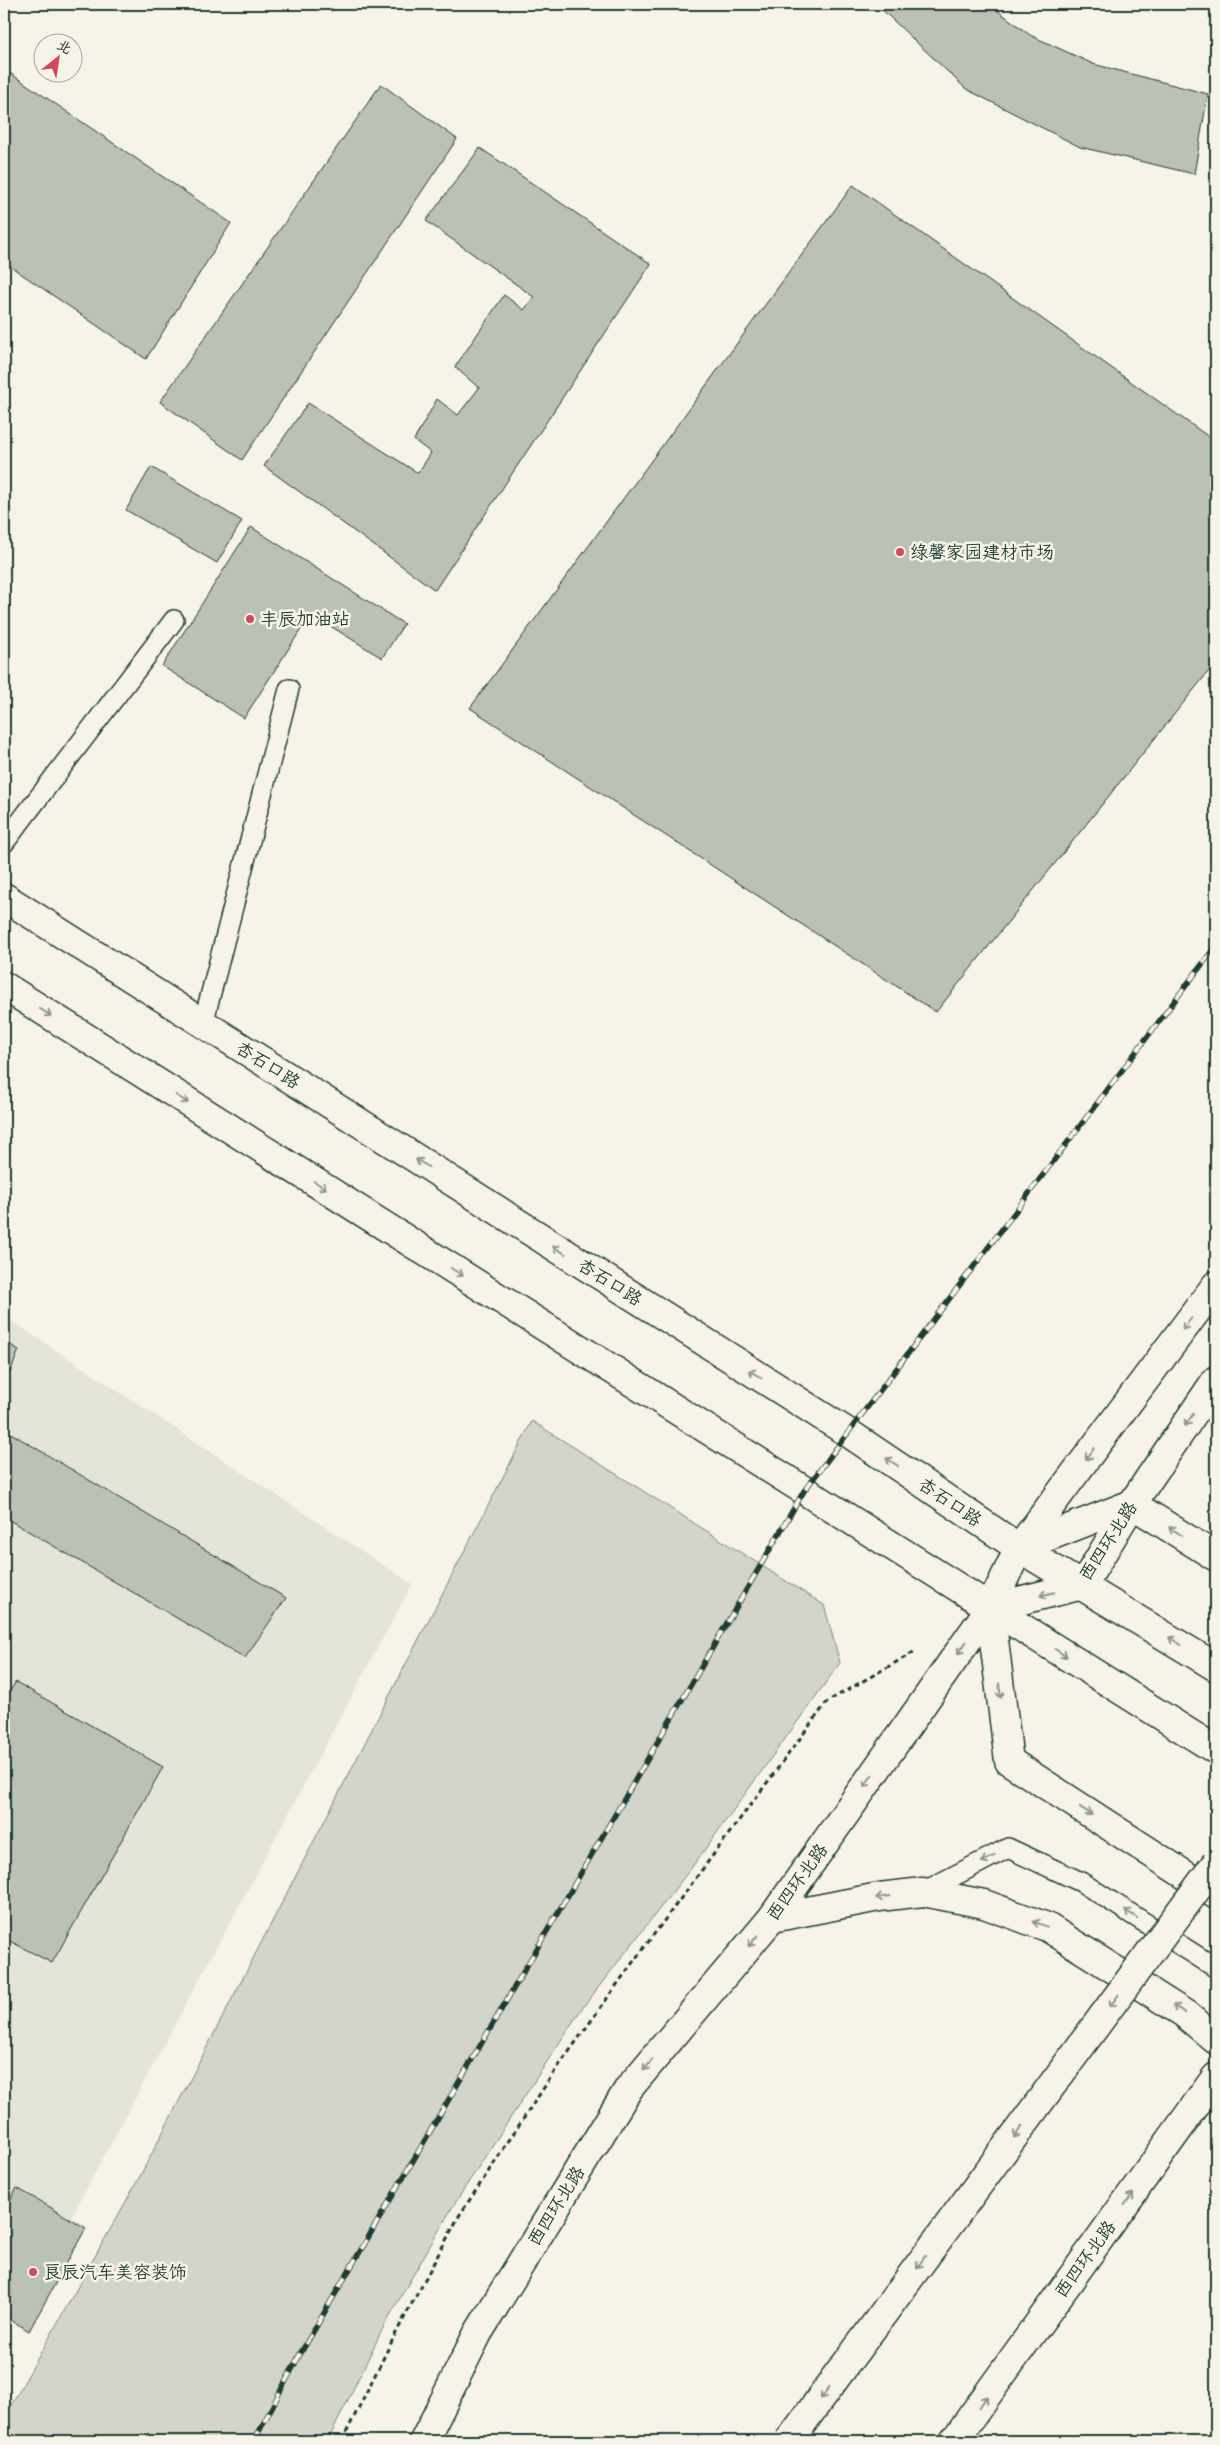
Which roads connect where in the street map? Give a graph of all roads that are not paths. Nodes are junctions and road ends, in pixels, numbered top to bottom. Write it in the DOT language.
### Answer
graph roads {
  1 [pos="174,620"];
  2 [pos="289,689"];
  3 [pos="4,843"];
  4 [pos="4,897"];
  5 [pos="4,986"];
  6 [pos="203,1024"];
  7 [pos="1216,1285"];
  8 [pos="1216,1380"];
  9 [pos="1132,1504"];
  10 [pos="1020,1548"];
  11 [pos="1216,1557"];
  12 [pos="1083,1585"];
  13 [pos="990,1608"];
  14 [pos="1216,1667"];
  15 [pos="1216,1750"];
  16 [pos="1216,1863"];
  17 [pos="923,1892"];
  18 [pos="1216,1894"];
  19 [pos="772,1918"];
  20 [pos="1216,1968"];
  21 [pos="1216,2040"];
  22 [pos="1216,2077"];
  23 [pos="424,2441"];
  24 [pos="789,2441"];
  25 [pos="954,2441"];
  1 -- 3 [label="lane"];
  2 -- 6 [label="lane"];
  4 -- 6 [label="main road, 杏石口路"];
  5 -- 13 [label="main road, one-way"];
  10 -- 6 [label="main road, 杏石口路, one-way"];
  7 -- 10 [label="main road, one-way"];
  8 -- 9 [label="main road, 西四环北路, one-way"];
  9 -- 10 [label="main road"];
  11 -- 9 [label="main road, one-way"];
  9 -- 12 [label="main road, 西四环北路"];
  10 -- 12 [label="main road, 杏石口路"];
  10 -- 13 [label="main road"];
  12 -- 13 [label="main road, 西四环北路, one-way"];
  14 -- 12 [label="main road, 杏石口路, one-way"];
  13 -- 15 [label="main road, one-way"];
  13 -- 18 [label="main road, one-way"];
  13 -- 19 [label="main road, 西四环北路, one-way"];
  16 -- 24 [label="main road, one-way, bridge"];
  17 -- 19 [label="main road, one-way"];
  20 -- 17 [label="lane, one-way"];
  21 -- 17 [label="main road, one-way"];
  19 -- 23 [label="main road, 西四环北路, one-way"];
  25 -- 22 [label="main road, 西四环北路, one-way"];
}
